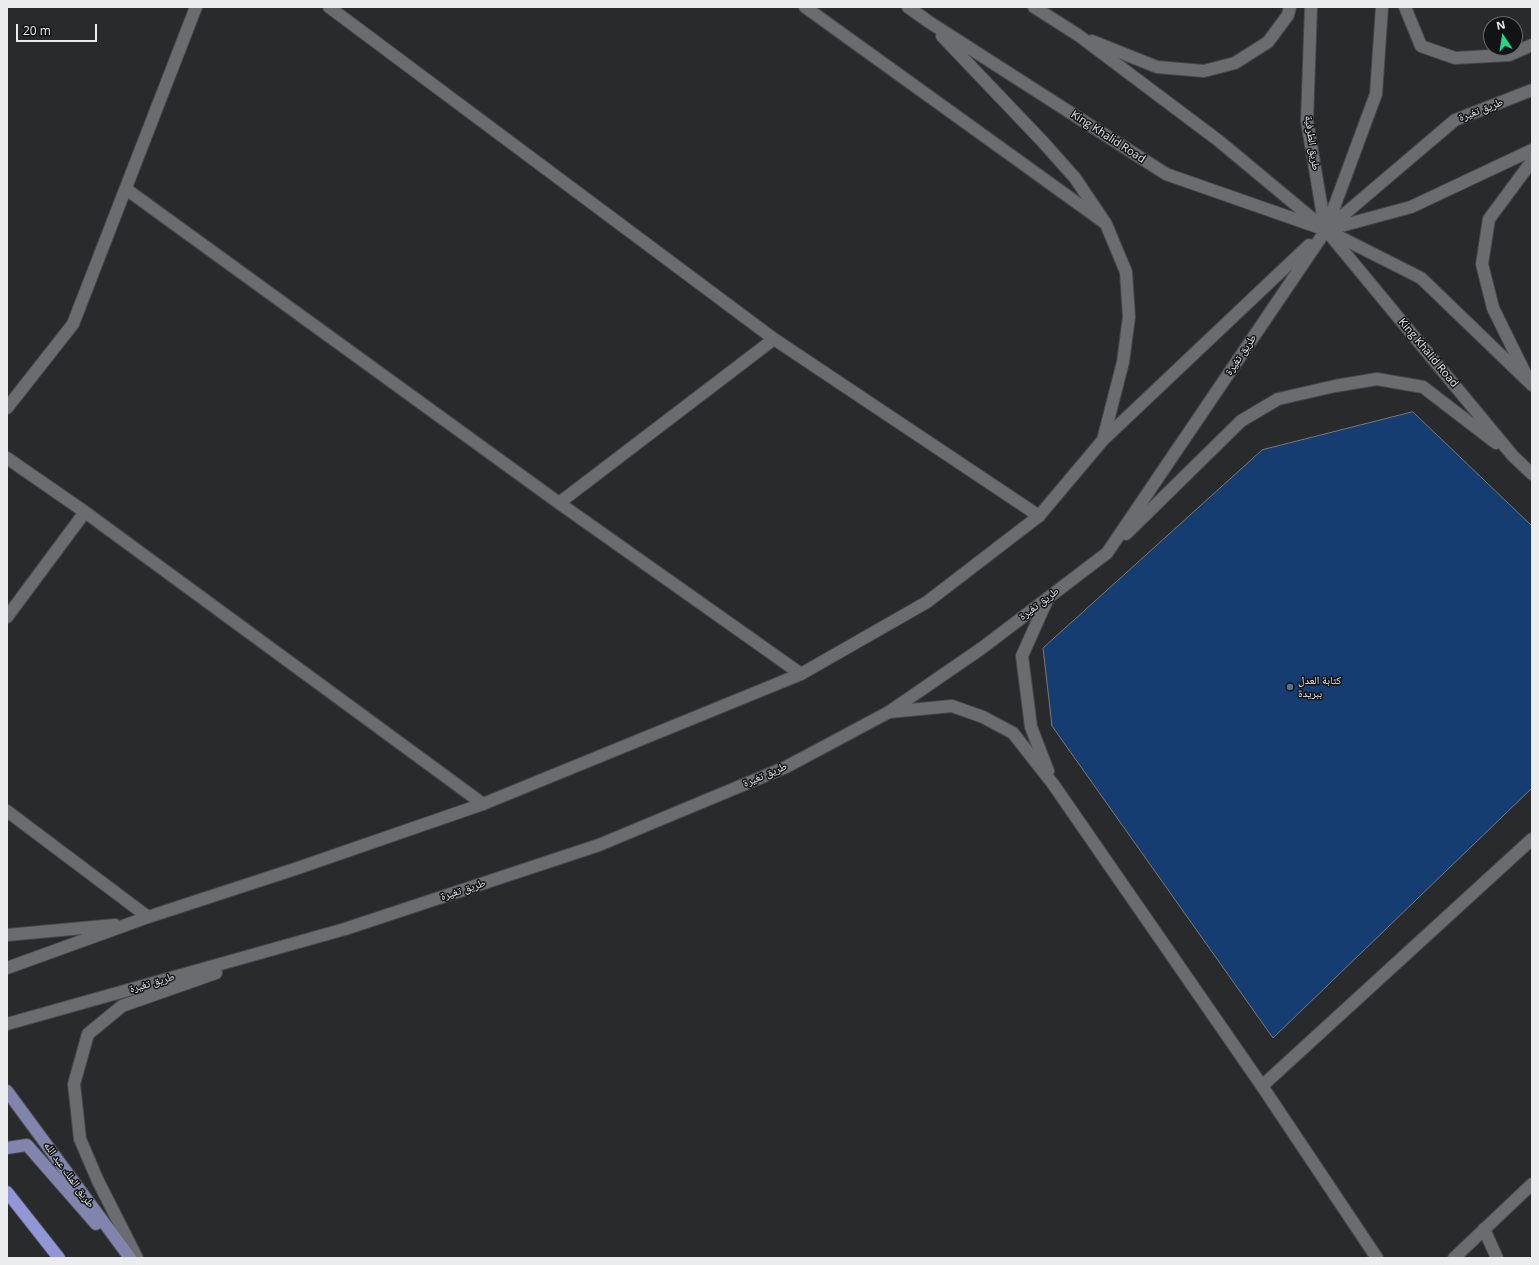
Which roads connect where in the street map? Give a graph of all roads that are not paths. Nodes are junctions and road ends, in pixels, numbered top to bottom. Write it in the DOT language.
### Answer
graph roads {
  1 [pos="196,7"];
  2 [pos="329,7"];
  3 [pos="806,7"];
  4 [pos="908,7"];
  5 [pos="1034,7"];
  6 [pos="1290,7"];
  7 [pos="1311,7"];
  8 [pos="1382,7"];
  9 [pos="1405,7"];
  10 [pos="928,22"];
  11 [pos="1078,35"];
  12 [pos="1532,45"];
  13 [pos="1532,90"];
  14 [pos="1532,150"];
  15 [pos="1532,162"];
  16 [pos="126,189"];
  17 [pos="1106,224"];
  18 [pos="1326,230"];
  19 [pos="774,339"];
  20 [pos="1531,384"];
  21 [pos="7,408"];
  22 [pos="1103,440"];
  23 [pos="1513,456"];
  24 [pos="7,458"];
  25 [pos="1532,474"];
  26 [pos="559,503"];
  27 [pos="85,512"];
  28 [pos="1039,516"];
  29 [pos="1107,552"];
  30 [pos="1048,598"];
  31 [pos="7,617"];
  32 [pos="801,674"];
  33 [pos="889,712"];
  34 [pos="1053,784"];
  35 [pos="483,804"];
  36 [pos="7,811"];
  37 [pos="1532,839"];
  38 [pos="148,917"];
  39 [pos="134,923"];
  40 [pos="7,935"];
  41 [pos="311,938"];
  42 [pos="7,968"];
  43 [pos="7,1024"];
  44 [pos="1262,1086"];
  45 [pos="7,1091"];
  46 [pos="7,1148"];
  47 [pos="1532,1184"];
  48 [pos="7,1192"];
  49 [pos="1484,1229"];
  50 [pos="59,1258"];
  51 [pos="126,1258"];
  52 [pos="130,1258"];
  53 [pos="137,1258"];
  54 [pos="1377,1258"];
  55 [pos="1454,1258"];
  56 [pos="1497,1258"];
  1 -- 16 [label="main road"];
  2 -- 19 [label="main road"];
  3 -- 17 [label="main road"];
  4 -- 10 [label="main road, King Khalid Road"];
  5 -- 11 [label="main road, King Khalid Road"];
  6 -- 11 [label="main road"];
  7 -- 18 [label="main road, طريق الطرفية"];
  8 -- 18 [label="main road"];
  9 -- 12 [label="main road"];
  10 -- 17 [label="main road"];
  10 -- 18 [label="main road, King Khalid Road"];
  11 -- 18 [label="main road, King Khalid Road"];
  13 -- 18 [label="main road, طريق تغيرة"];
  14 -- 18 [label="main road, طريق تغيرة"];
  15 -- 20 [label="main road"];
  16 -- 21 [label="main road"];
  16 -- 26 [label="main road"];
  17 -- 22 [label="main road"];
  18 -- 20 [label="main road, King Khalid Road"];
  18 -- 22 [label="main road, طريق تغيرة"];
  18 -- 23 [label="main road, King Khalid Road"];
  18 -- 29 [label="main road, طريق تغيرة"];
  19 -- 26 [label="main road"];
  19 -- 28 [label="main road"];
  22 -- 28 [label="main road, طريق تغيرة"];
  23 -- 25 [label="main road, King Khalid Road"];
  23 -- 29 [label="main road"];
  24 -- 27 [label="main road"];
  26 -- 32 [label="main road"];
  27 -- 31 [label="main road"];
  27 -- 35 [label="main road"];
  28 -- 32 [label="main road, طريق تغيرة"];
  29 -- 30 [label="main road, طريق تغيرة"];
  30 -- 33 [label="main road, طريق تغيرة"];
  30 -- 34 [label="main road"];
  32 -- 35 [label="main road, طريق تغيرة"];
  33 -- 34 [label="main road"];
  33 -- 41 [label="main road, طريق تغيرة"];
  34 -- 44 [label="main road"];
  35 -- 38 [label="main road, طريق تغيرة"];
  36 -- 38 [label="main road"];
  37 -- 44 [label="main road"];
  38 -- 39 [label="main road, طريق تغيرة"];
  39 -- 40 [label="main road"];
  39 -- 42 [label="main road, طريق تغيرة"];
  41 -- 43 [label="main road, طريق تغيرة"];
  41 -- 53 [label="main road"];
  44 -- 54 [label="main road"];
  45 -- 52 [label="main road, طريق الملك عبد الله"];
  46 -- 51 [label="main road"];
  47 -- 49 [label="main road"];
  48 -- 50 [label="highway"];
  49 -- 55 [label="main road"];
  49 -- 56 [label="main road"];
}
